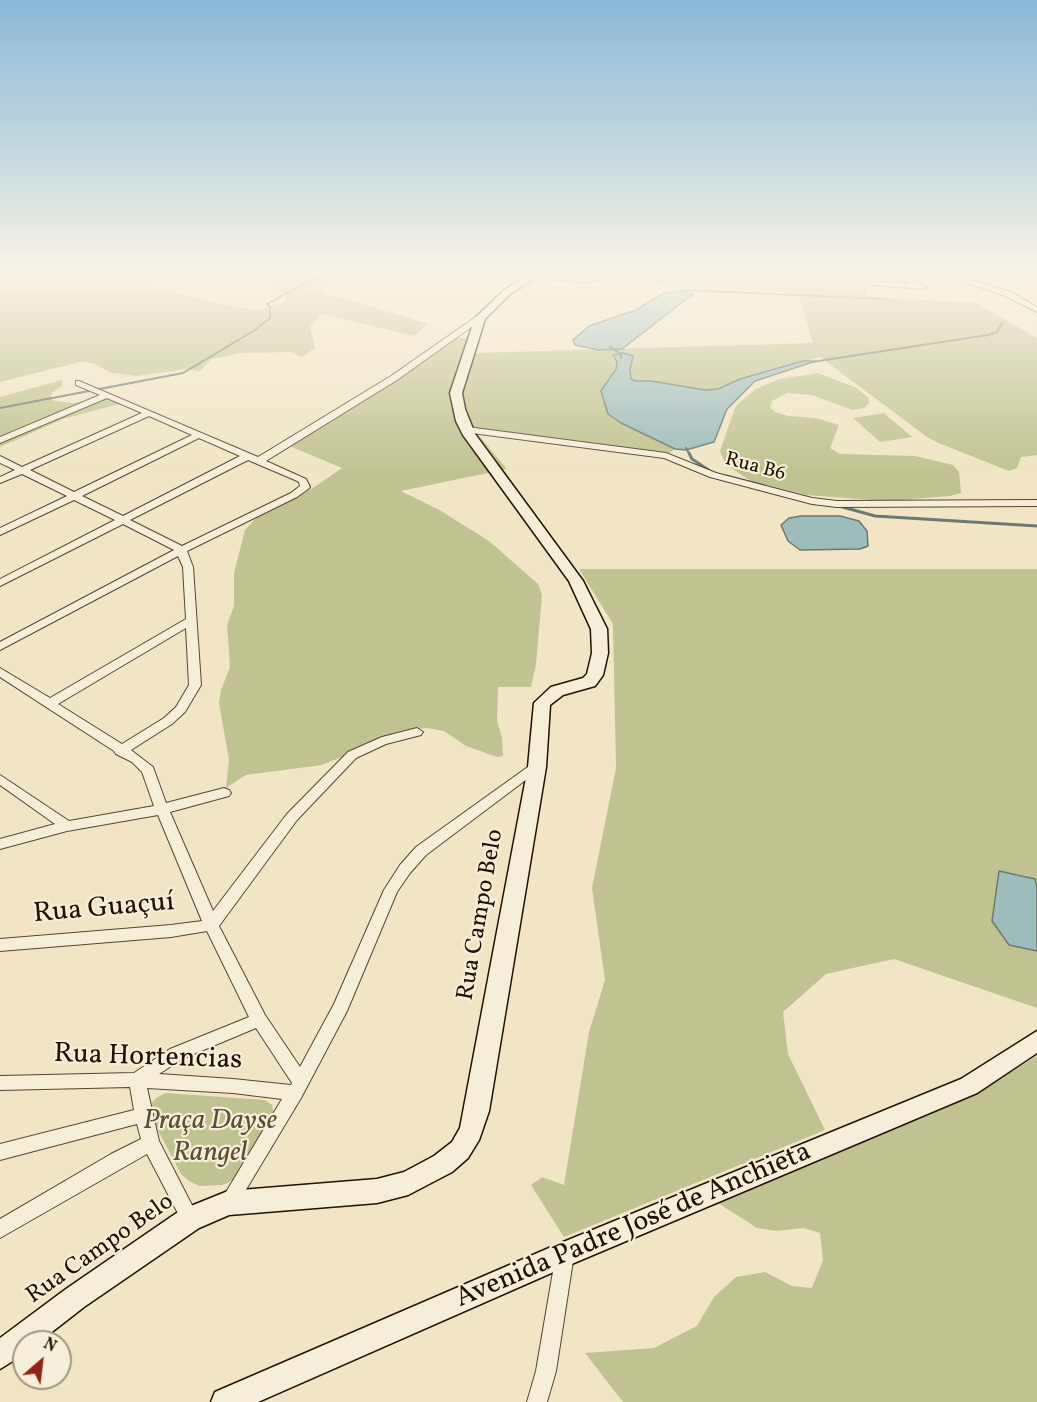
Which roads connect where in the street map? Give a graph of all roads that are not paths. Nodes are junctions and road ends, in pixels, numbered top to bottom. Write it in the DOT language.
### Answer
graph roads {
  1 [pos="448,340"];
  2 [pos="473,340"];
  3 [pos="79,383"];
  4 [pos="98,392"];
  5 [pos="147,414"];
  6 [pos="467,430"];
  7 [pos="199,435"];
  8 [pos="0,440"];
  9 [pos="248,456"];
  10 [pos="0,459"];
  11 [pos="259,461"];
  12 [pos="22,470"];
  13 [pos="0,480"];
  14 [pos="75,496"];
  15 [pos="1037,503"];
  16 [pos="121,519"];
  17 [pos="0,532"];
  18 [pos="181,550"];
  19 [pos="0,583"];
  20 [pos="191,620"];
  21 [pos="0,647"];
  22 [pos="0,672"];
  23 [pos="49,704"];
  24 [pos="417,732"];
  25 [pos="120,751"];
  26 [pos="537,767"];
  27 [pos="0,779"];
  28 [pos="224,793"];
  29 [pos="162,809"];
  30 [pos="67,826"];
  31 [pos="0,844"];
  32 [pos="211,925"];
  33 [pos="0,945"];
  34 [pos="258,1020"];
  35 [pos="1037,1041"];
  36 [pos="137,1080"];
  37 [pos="0,1083"];
  38 [pos="297,1087"];
  39 [pos="143,1115"];
  40 [pos="151,1143"];
  41 [pos="0,1152"];
  42 [pos="228,1203"];
  43 [pos="190,1219"];
  44 [pos="0,1229"];
  45 [pos="565,1254"];
  46 [pos="0,1355"];
  47 [pos="225,1402"];
  48 [pos="537,1402"];
  1 -- 11 [label="street"];
  2 -- 6 [label="street, Rua Campo Belo"];
  3 -- 4 [label="street"];
  4 -- 5 [label="street"];
  4 -- 8 [label="street"];
  5 -- 7 [label="street"];
  5 -- 12 [label="street"];
  6 -- 15 [label="street, Rua B6"];
  6 -- 26 [label="street, Rua Campo Belo"];
  7 -- 9 [label="street"];
  7 -- 14 [label="street"];
  9 -- 11 [label="street"];
  9 -- 16 [label="street"];
  10 -- 12 [label="street"];
  11 -- 18 [label="street"];
  12 -- 13 [label="street"];
  12 -- 14 [label="street"];
  14 -- 16 [label="street"];
  14 -- 17 [label="street"];
  16 -- 18 [label="street"];
  16 -- 19 [label="street"];
  18 -- 20 [label="street"];
  18 -- 21 [label="street"];
  20 -- 23 [label="street"];
  20 -- 25 [label="street"];
  22 -- 23 [label="street"];
  23 -- 25 [label="street"];
  24 -- 32 [label="street"];
  25 -- 29 [label="street"];
  26 -- 38 [label="street"];
  26 -- 42 [label="street, Rua Campo Belo"];
  27 -- 30 [label="street"];
  28 -- 29 [label="street"];
  29 -- 30 [label="street"];
  29 -- 32 [label="street"];
  30 -- 31 [label="street"];
  32 -- 33 [label="street, Rua Guaçuí"];
  32 -- 34 [label="street"];
  34 -- 36 [label="street"];
  34 -- 38 [label="street"];
  35 -- 45 [label="street, Avenida Padre José de Anchieta"];
  36 -- 37 [label="street, Rua Hortencias"];
  36 -- 38 [label="street, Rua Hortencias"];
  36 -- 39 [label="street"];
  38 -- 42 [label="street"];
  39 -- 40 [label="street"];
  39 -- 41 [label="street"];
  40 -- 43 [label="street"];
  40 -- 44 [label="street"];
  42 -- 43 [label="street, Rua Campo Belo"];
  43 -- 46 [label="street, Rua Campo Belo"];
  45 -- 47 [label="street, Avenida Padre José de Anchieta"];
  45 -- 48 [label="street"];
}
